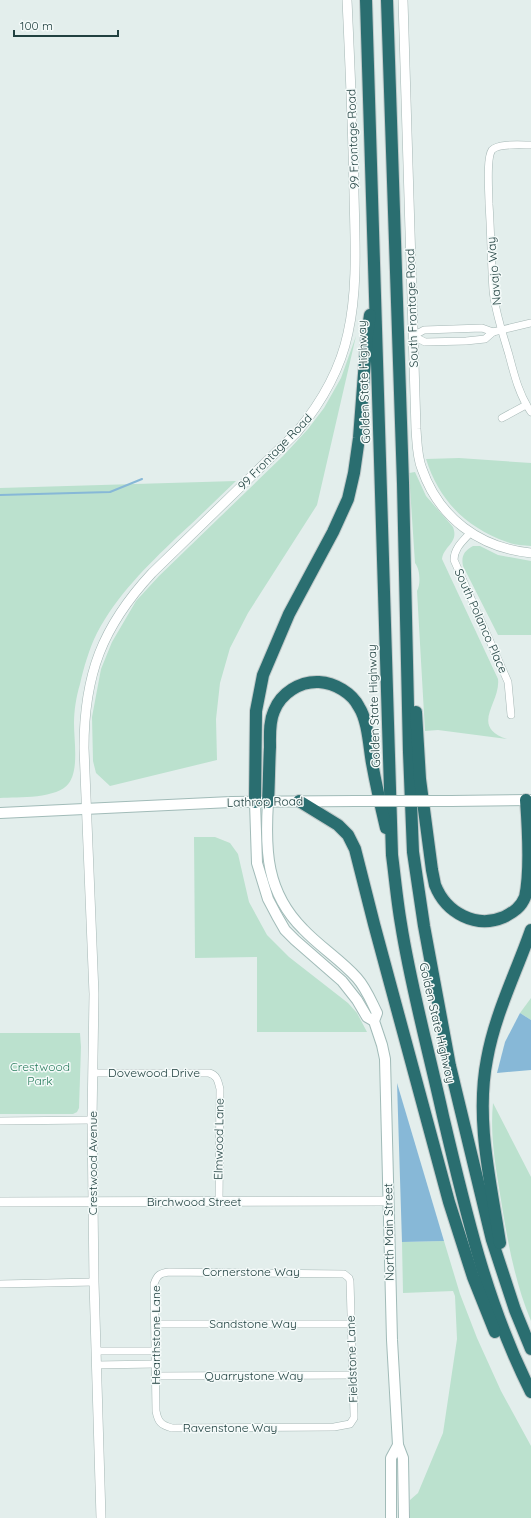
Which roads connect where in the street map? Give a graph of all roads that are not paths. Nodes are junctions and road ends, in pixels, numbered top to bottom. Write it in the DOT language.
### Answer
graph roads {
  1 [pos="347,0"];
  2 [pos="366,0"];
  3 [pos="387,0"];
  4 [pos="403,0"];
  5 [pos="531,145"];
  6 [pos="375,283"];
  7 [pos="531,323"];
  8 [pos="502,330"];
  9 [pos="493,332"];
  10 [pos="413,336"];
  11 [pos="526,405"];
  12 [pos="531,412"];
  13 [pos="502,418"];
  14 [pos="403,483"];
  15 [pos="470,533"];
  16 [pos="531,554"];
  17 [pos="511,715"];
  18 [pos="529,800"];
  19 [pos="300,801"];
  20 [pos="255,802"];
  21 [pos="268,802"];
  22 [pos="86,809"];
  23 [pos="0,814"];
  24 [pos="392,855"];
  25 [pos="531,930"];
  26 [pos="374,1021"];
  27 [pos="93,1073"];
  28 [pos="215,1076"];
  29 [pos="0,1120"];
  30 [pos="92,1120"];
  31 [pos="389,1201"];
  32 [pos="0,1202"];
  33 [pos="92,1202"];
  34 [pos="219,1202"];
  35 [pos="177,1272"];
  36 [pos="326,1273"];
  37 [pos="94,1282"];
  38 [pos="506,1283"];
  39 [pos="0,1284"];
  40 [pos="155,1324"];
  41 [pos="351,1324"];
  42 [pos="531,1349"];
  43 [pos="156,1350"];
  44 [pos="96,1352"];
  45 [pos="156,1364"];
  46 [pos="96,1365"];
  47 [pos="353,1375"];
  48 [pos="156,1376"];
  49 [pos="531,1392"];
  50 [pos="531,1400"];
  51 [pos="157,1416"];
  52 [pos="310,1428"];
  53 [pos="398,1445"];
  54 [pos="101,1518"];
  55 [pos="391,1518"];
  56 [pos="404,1518"];
  1 -- 22 [label="street, 99 Frontage Road"];
  2 -- 6 [label="highway, Golden State Highway"];
  3 -- 14 [label="highway, Golden State Highway"];
  4 -- 10 [label="street, South Frontage Road"];
  5 -- 8 [label="street, Navajo Way"];
  6 -- 20 [label="highway"];
  6 -- 24 [label="highway, Golden State Highway"];
  7 -- 8 [label="street"];
  8 -- 9 [label="street"];
  8 -- 11 [label="street, Navajo Way"];
  9 -- 10 [label="street"];
  9 -- 10 [label="street"];
  10 -- 15 [label="street, South Frontage Road"];
  11 -- 12 [label="street, Navajo Way"];
  11 -- 13 [label="street"];
  14 -- 18 [label="highway"];
  14 -- 38 [label="highway, Golden State Highway"];
  15 -- 16 [label="street, South Frontage Road"];
  15 -- 17 [label="street, South Polanco Place"];
  18 -- 19 [label="main road, Lathrop Road, bridge"];
  19 -- 21 [label="main road, Lathrop Road"];
  19 -- 50 [label="highway"];
  20 -- 21 [label="main road, Lathrop Road"];
  20 -- 22 [label="main road, Lathrop Road"];
  20 -- 26 [label="main road, North Main Street"];
  21 -- 24 [label="highway"];
  21 -- 26 [label="main road, North Main Street"];
  22 -- 23 [label="main road, Lathrop Road"];
  22 -- 27 [label="street, Crestwood Avenue"];
  24 -- 49 [label="highway, Golden State Highway"];
  25 -- 38 [label="highway"];
  26 -- 31 [label="main road, North Main Street"];
  27 -- 28 [label="street, Dovewood Drive"];
  27 -- 30 [label="street, Crestwood Avenue"];
  28 -- 34 [label="street, Elmwood Lane"];
  29 -- 30 [label="street"];
  30 -- 33 [label="street, Crestwood Avenue"];
  31 -- 34 [label="street, Birchwood Street"];
  31 -- 53 [label="main road, North Main Street"];
  32 -- 33 [label="street, Birchwood Street"];
  33 -- 34 [label="street, Birchwood Street"];
  33 -- 37 [label="street, Crestwood Avenue"];
  35 -- 36 [label="street, Cornerstone Way"];
  35 -- 40 [label="street, Hearthstone Lane"];
  36 -- 41 [label="street, Fieldstone Lane"];
  37 -- 39 [label="street"];
  37 -- 44 [label="street, Crestwood Avenue"];
  38 -- 42 [label="highway, Golden State Highway"];
  40 -- 41 [label="street, Sandstone Way"];
  40 -- 43 [label="street, Hearthstone Lane"];
  41 -- 47 [label="street, Fieldstone Lane"];
  43 -- 44 [label="street"];
  43 -- 45 [label="street, Hearthstone Lane"];
  44 -- 46 [label="street, Crestwood Avenue"];
  45 -- 46 [label="street"];
  45 -- 48 [label="street, Hearthstone Lane"];
  46 -- 54 [label="street, Crestwood Avenue"];
  47 -- 48 [label="street, Quarrystone Way"];
  47 -- 52 [label="street, Fieldstone Lane"];
  48 -- 51 [label="street, Hearthstone Lane"];
  51 -- 52 [label="street, Ravenstone Way"];
  53 -- 55 [label="main road, North Main Street"];
  53 -- 56 [label="main road, North Main Street"];
}
